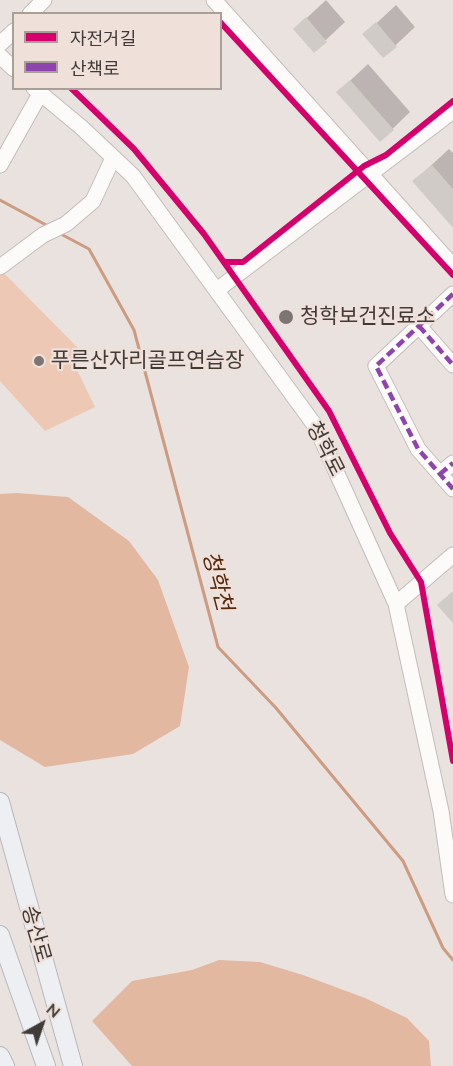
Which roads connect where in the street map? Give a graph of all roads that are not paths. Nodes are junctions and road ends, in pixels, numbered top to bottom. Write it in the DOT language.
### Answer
graph roads {
  1 [pos="214,0"];
  2 [pos="12,33"];
  3 [pos="0,44"];
  4 [pos="0,56"];
  5 [pos="12,67"];
  6 [pos="37,91"];
  7 [pos="453,111"];
  8 [pos="113,158"];
  9 [pos="0,165"];
  10 [pos="372,174"];
  11 [pos="453,266"];
  12 [pos="0,267"];
  13 [pos="217,290"];
  14 [pos="453,294"];
  15 [pos="419,326"];
  16 [pos="453,365"];
  17 [pos="453,463"];
  18 [pos="440,474"];
  19 [pos="453,489"];
  20 [pos="453,555"];
  21 [pos="396,604"];
  22 [pos="0,802"];
  23 [pos="447,811"];
  24 [pos="453,895"];
  25 [pos="0,935"];
  26 [pos="0,1056"];
  27 [pos="5,1066"];
  28 [pos="46,1066"];
  29 [pos="73,1066"];
  1 -- 10 [label="street"];
  2 -- 3 [label="street"];
  4 -- 5 [label="street"];
  6 -- 8 [label="street, 청학로"];
  6 -- 9 [label="street"];
  7 -- 10 [label="street"];
  8 -- 12 [label="street"];
  8 -- 13 [label="street, 청학로"];
  10 -- 11 [label="street"];
  10 -- 13 [label="street"];
  13 -- 21 [label="street, 청학로"];
  14 -- 15 [label="street"];
  15 -- 16 [label="street"];
  15 -- 18 [label="street"];
  17 -- 18 [label="street"];
  18 -- 19 [label="street"];
  20 -- 21 [label="street"];
  21 -- 23 [label="street, 청학로"];
  22 -- 29 [label="main road, 송산로"];
  23 -- 24 [label="street, 청학로"];
  25 -- 28 [label="main road, 송산로"];
  26 -- 27 [label="main road"];
}
